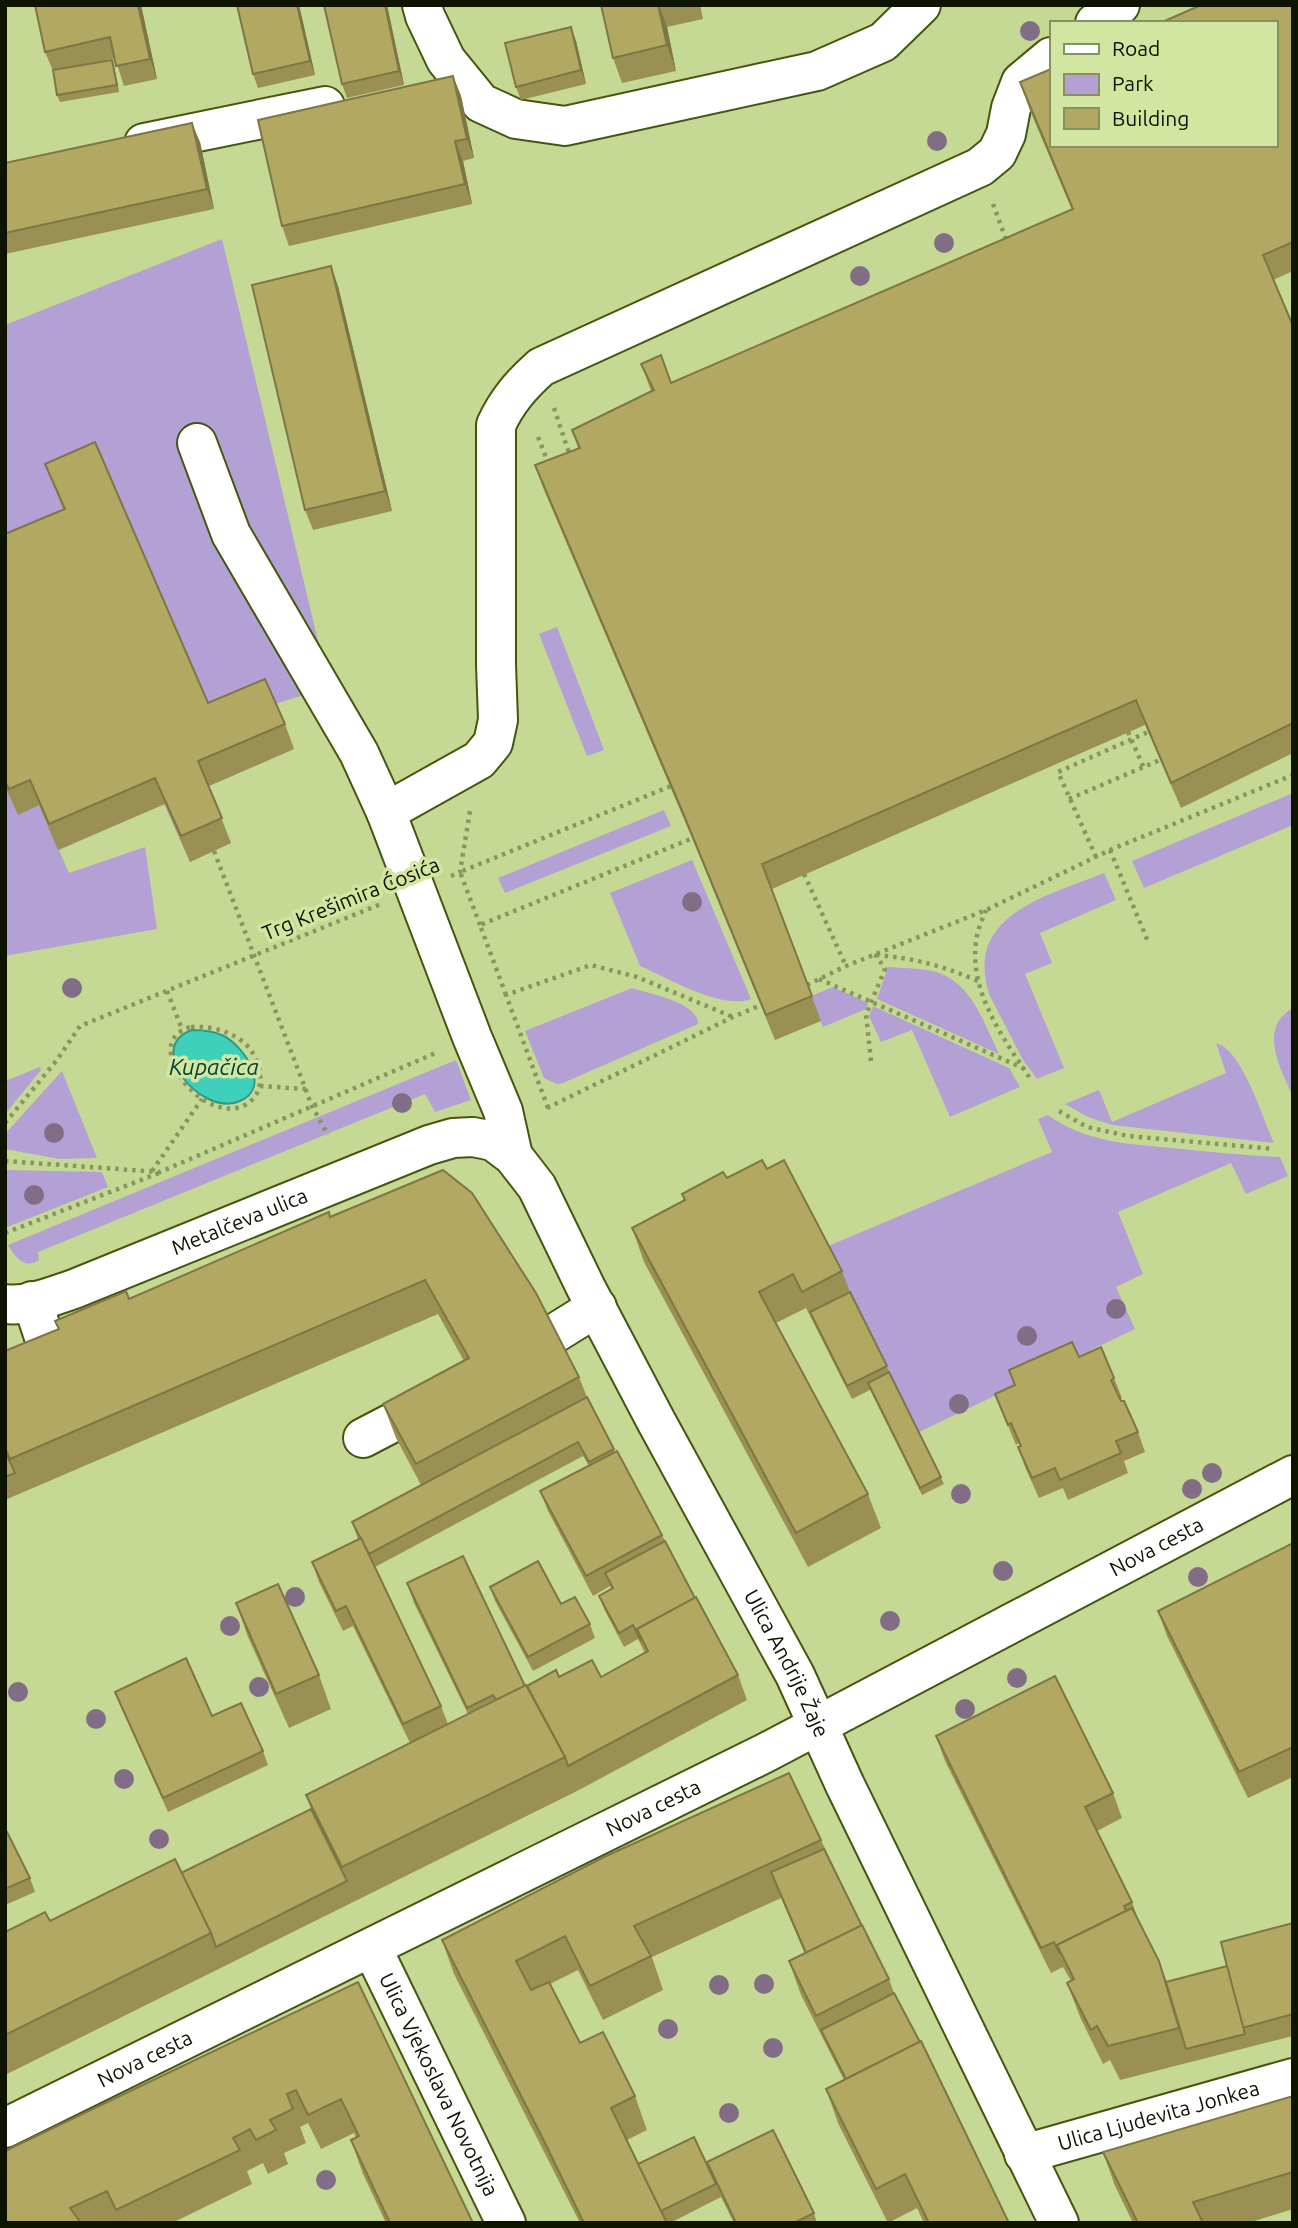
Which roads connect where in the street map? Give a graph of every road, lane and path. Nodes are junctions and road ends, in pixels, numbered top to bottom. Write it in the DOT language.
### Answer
graph roads {
  1 [pos="422,5"];
  2 [pos="921,5"];
  3 [pos="1120,5"];
  4 [pos="1099,21"];
  5 [pos="1050,58"];
  6 [pos="461,79"];
  7 [pos="421,87"];
  8 [pos="355,100"];
  9 [pos="106,149"];
  10 [pos="997,215"];
  11 [pos="1011,252"];
  12 [pos="541,367"];
  13 [pos="197,443"];
  14 [pos="573,465"];
  15 [pos="1128,732"];
  16 [pos="1148,732"];
  17 [pos="479,760"];
  18 [pos="1160,760"];
  19 [pos="1144,768"];
  20 [pos="1293,775"];
  21 [pos="683,781"];
  22 [pos="1069,799"];
  23 [pos="386,811"];
  24 [pos="705,833"];
  25 [pos="1110,850"];
  26 [pos="214,851"];
  27 [pos="1096,857"];
  28 [pos="460,872"];
  29 [pos="804,874"];
  30 [pos="415,891"];
  31 [pos="986,910"];
  32 [pos="480,925"];
  33 [pos="1149,944"];
  34 [pos="875,954"];
  35 [pos="255,956"];
  36 [pos="846,966"];
  37 [pos="819,979"];
  38 [pos="979,982"];
  39 [pos="807,985"];
  40 [pos="167,991"];
  41 [pos="506,995"];
  42 [pos="871,1002"];
  43 [pos="761,1005"];
  44 [pos="733,1017"];
  45 [pos="514,1019"];
  46 [pos="182,1029"];
  47 [pos="472,1037"];
  48 [pos="871,1061"];
  49 [pos="1023,1068"];
  50 [pos="1032,1081"];
  51 [pos="260,1086"];
  52 [pos="306,1089"];
  53 [pos="202,1100"];
  54 [pos="312,1106"];
  55 [pos="548,1108"];
  56 [pos="1059,1111"];
  57 [pos="539,1112"];
  58 [pos="5,1123"];
  59 [pos="328,1135"];
  60 [pos="473,1137"];
  61 [pos="1274,1149"];
  62 [pos="513,1156"];
  63 [pos="5,1161"];
  64 [pos="151,1171"];
  65 [pos="160,1172"];
  66 [pos="5,1233"];
  67 [pos="14,1299"];
  68 [pos="597,1307"];
  69 [pos="552,1335"];
  70 [pos="55,1370"];
  71 [pos="464,1385"];
  72 [pos="363,1438"];
  73 [pos="1293,1475"];
  74 [pos="817,1725"];
  75 [pos="372,1948"];
  76 [pos="1293,2078"];
  77 [pos="5,2128"];
  78 [pos="1024,2154"];
  79 [pos="506,2223"];
  80 [pos="1059,2223"];
  1 -- 6 [label="street"];
  2 -- 6 [label="street"];
  3 -- 4 [label="street"];
  5 -- 12 [label="street"];
  6 -- 7 [label="street"];
  8 -- 9 [label="street"];
  10 -- 11 [label="path"];
  12 -- 14 [label="path"];
  12 -- 17 [label="street"];
  13 -- 23 [label="street"];
  15 -- 19 [label="path"];
  16 -- 22 [label="path"];
  17 -- 23 [label="street"];
  17 -- 28 [label="path, Trg Krešimira Ćosića"];
  18 -- 19 [label="path"];
  19 -- 22 [label="path"];
  20 -- 25 [label="path"];
  21 -- 28 [label="path, Trg Krešimira Ćosića"];
  22 -- 27 [label="path"];
  23 -- 30 [label="street"];
  24 -- 32 [label="path"];
  25 -- 27 [label="path"];
  25 -- 33 [label="path"];
  26 -- 35 [label="path, Trg Krešimira Ćosića"];
  27 -- 31 [label="path"];
  28 -- 30 [label="path, Trg Krešimira Ćosića"];
  28 -- 32 [label="path, Trg Krešimira Ćosića"];
  29 -- 36 [label="path"];
  30 -- 35 [label="path, Trg Krešimira Ćosića"];
  30 -- 47 [label="street"];
  31 -- 34 [label="path"];
  31 -- 38 [label="path"];
  32 -- 41 [label="path, Trg Krešimira Ćosića"];
  34 -- 36 [label="path"];
  34 -- 38 [label="path"];
  34 -- 42 [label="path"];
  35 -- 40 [label="path, Trg Krešimira Ćosića"];
  35 -- 52 [label="path, Trg Krešimira Ćosića"];
  36 -- 37 [label="path"];
  37 -- 39 [label="path"];
  37 -- 42 [label="path"];
  38 -- 49 [label="path"];
  40 -- 46 [label="path"];
  40 -- 58 [label="path, Trg Krešimira Ćosića"];
  41 -- 44 [label="path"];
  41 -- 45 [label="path, Trg Krešimira Ćosića"];
  42 -- 48 [label="path"];
  42 -- 49 [label="path"];
  43 -- 44 [label="path"];
  44 -- 55 [label="path"];
  45 -- 47 [label="path"];
  45 -- 55 [label="path, Trg Krešimira Ćosića"];
  46 -- 51 [label="path"];
  46 -- 53 [label="path"];
  47 -- 54 [label="path"];
  47 -- 62 [label="street"];
  49 -- 50 [label="path"];
  51 -- 52 [label="path"];
  51 -- 53 [label="path"];
  52 -- 54 [label="path, Trg Krešimira Ćosića"];
  53 -- 64 [label="path"];
  54 -- 59 [label="path, Trg Krešimira Ćosića"];
  54 -- 65 [label="path"];
  55 -- 57 [label="path"];
  56 -- 61 [label="path"];
  60 -- 62 [label="street, Ulica Andrije Žaje"];
  60 -- 67 [label="street, Metalčeva ulica"];
  62 -- 68 [label="street, Ulica Andrije Žaje"];
  63 -- 64 [label="path"];
  64 -- 65 [label="path"];
  65 -- 66 [label="path"];
  67 -- 70 [label="street"];
  68 -- 69 [label="street"];
  68 -- 74 [label="street, Ulica Andrije Žaje"];
  71 -- 72 [label="street"];
  73 -- 74 [label="street, Nova cesta"];
  74 -- 75 [label="street, Nova cesta"];
  74 -- 78 [label="street, Ulica Andrije Žaje"];
  75 -- 77 [label="street, Nova cesta"];
  75 -- 79 [label="street, Ulica Vjekoslava Novotnija"];
  76 -- 78 [label="street, Ulica Ljudevita Jonkea"];
  78 -- 80 [label="street, Ulica Andrije Žaje"];
}
